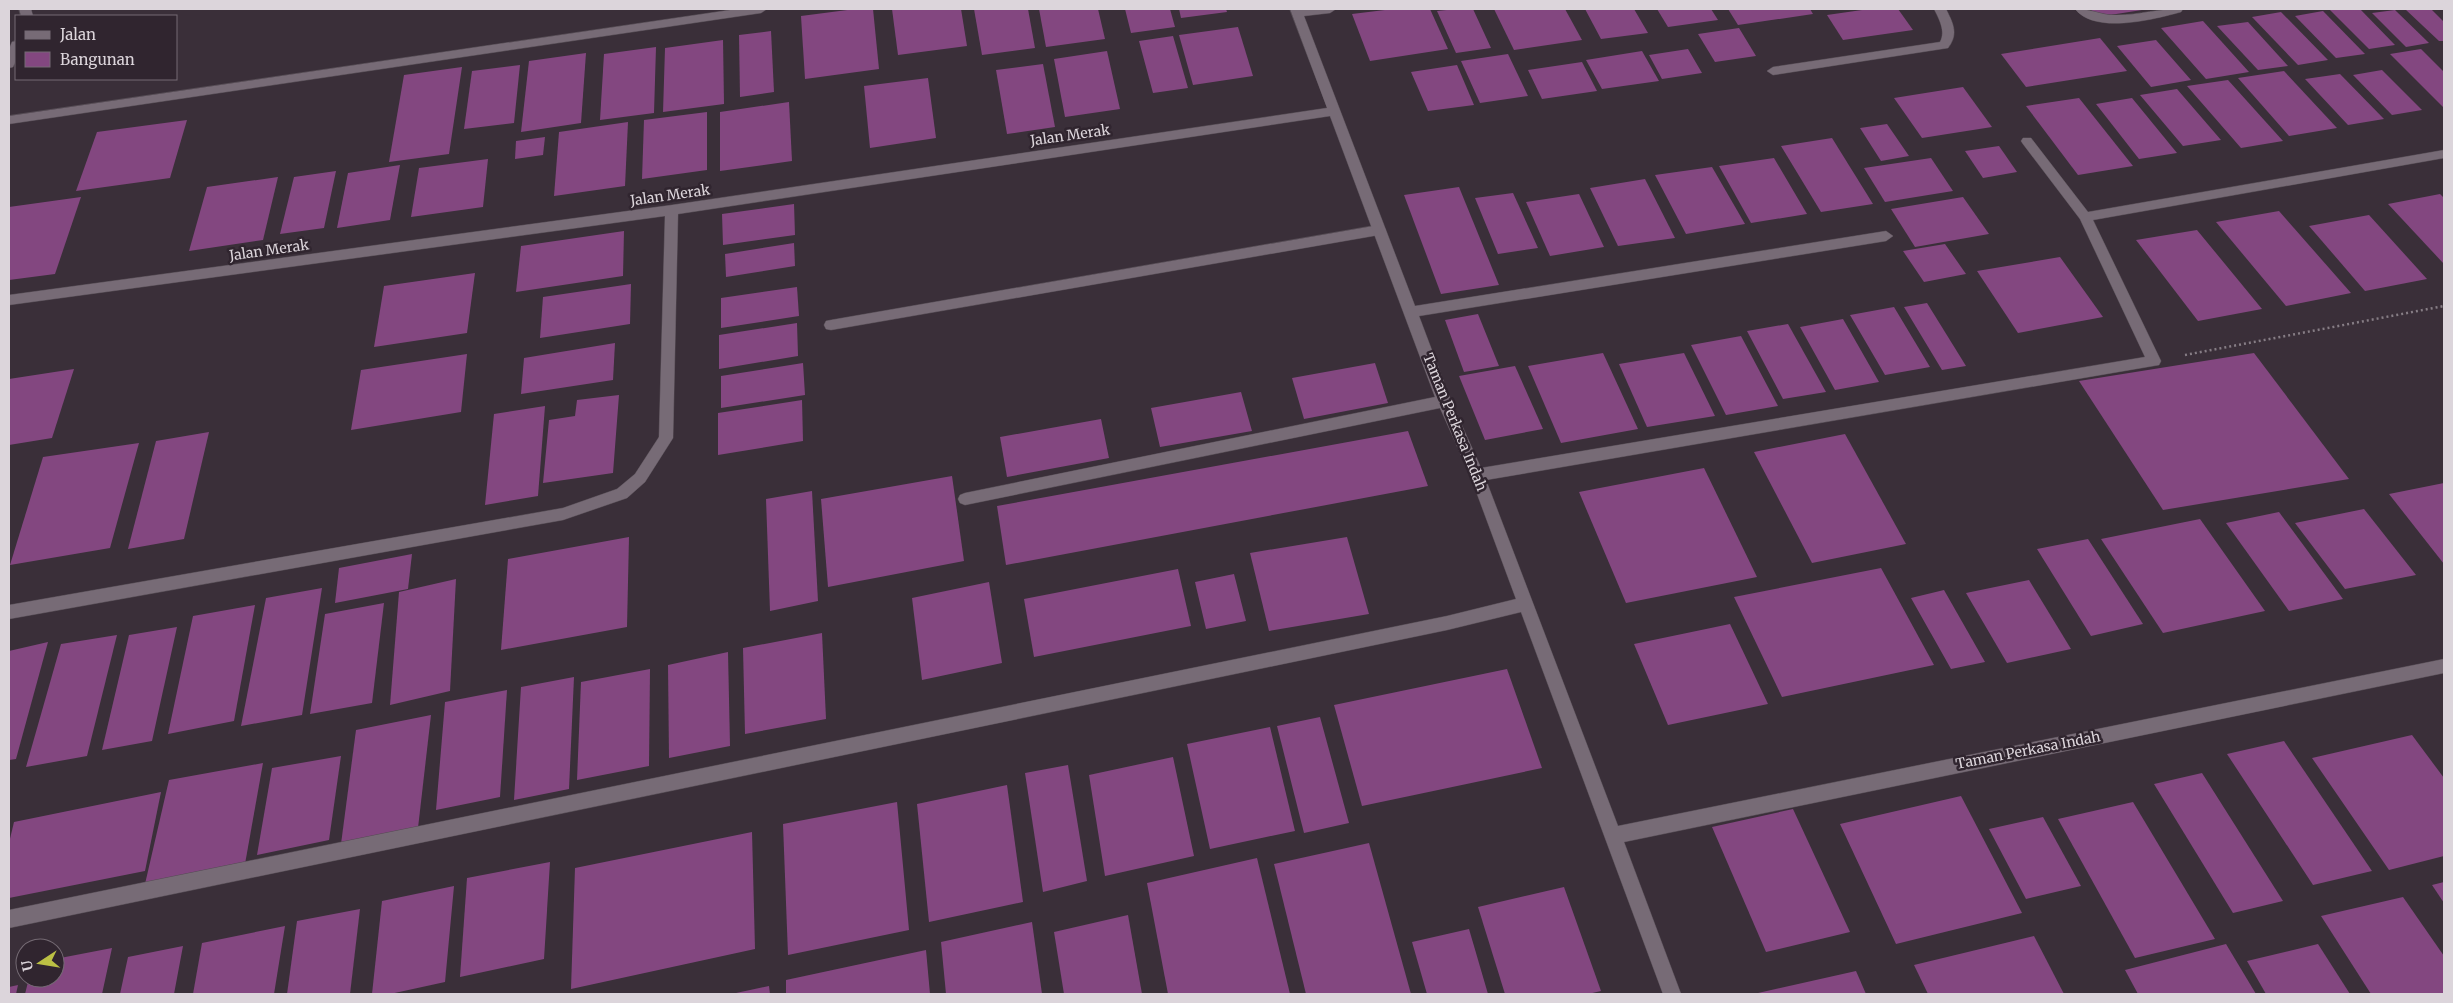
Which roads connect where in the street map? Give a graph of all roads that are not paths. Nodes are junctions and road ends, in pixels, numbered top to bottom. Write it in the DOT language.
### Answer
graph roads {
  1 [pos="762,9"];
  2 [pos="1330,9"];
  3 [pos="1940,9"];
  4 [pos="2081,9"];
  5 [pos="2177,9"];
  6 [pos="1297,11"];
  7 [pos="15,48"];
  8 [pos="9,64"];
  9 [pos="1773,71"];
  10 [pos="1334,111"];
  11 [pos="9,120"];
  12 [pos="2027,141"];
  13 [pos="2444,154"];
  14 [pos="672,210"];
  15 [pos="2085,217"];
  16 [pos="1379,230"];
  17 [pos="1886,236"];
  18 [pos="9,300"];
  19 [pos="1410,312"];
  20 [pos="831,326"];
  21 [pos="1444,401"];
  22 [pos="1477,475"];
  23 [pos="965,499"];
  24 [pos="1526,604"];
  25 [pos="9,612"];
  26 [pos="2444,666"];
  27 [pos="1612,836"];
  28 [pos="9,920"];
  29 [pos="1672,994"];
  1 -- 11 [label="street"];
  2 -- 6 [label="street"];
  3 -- 9 [label="street"];
  4 -- 5 [label="street"];
  6 -- 10 [label="street, Taman Perkasa Indah"];
  7 -- 8 [label="street"];
  10 -- 14 [label="street, Jalan Merak"];
  10 -- 16 [label="street, Taman Perkasa Indah"];
  12 -- 15 [label="street"];
  13 -- 15 [label="street"];
  14 -- 18 [label="street, Jalan Merak"];
  14 -- 25 [label="street"];
  15 -- 22 [label="street"];
  16 -- 19 [label="street, Taman Perkasa Indah"];
  16 -- 20 [label="street"];
  17 -- 19 [label="street"];
  19 -- 21 [label="street, Taman Perkasa Indah"];
  21 -- 22 [label="street, Taman Perkasa Indah"];
  21 -- 23 [label="street"];
  22 -- 24 [label="street, Taman Perkasa Indah"];
  24 -- 27 [label="street, Taman Perkasa Indah"];
  24 -- 28 [label="street"];
  26 -- 27 [label="street, Taman Perkasa Indah"];
  27 -- 29 [label="street, Taman Perkasa Indah"];
}
